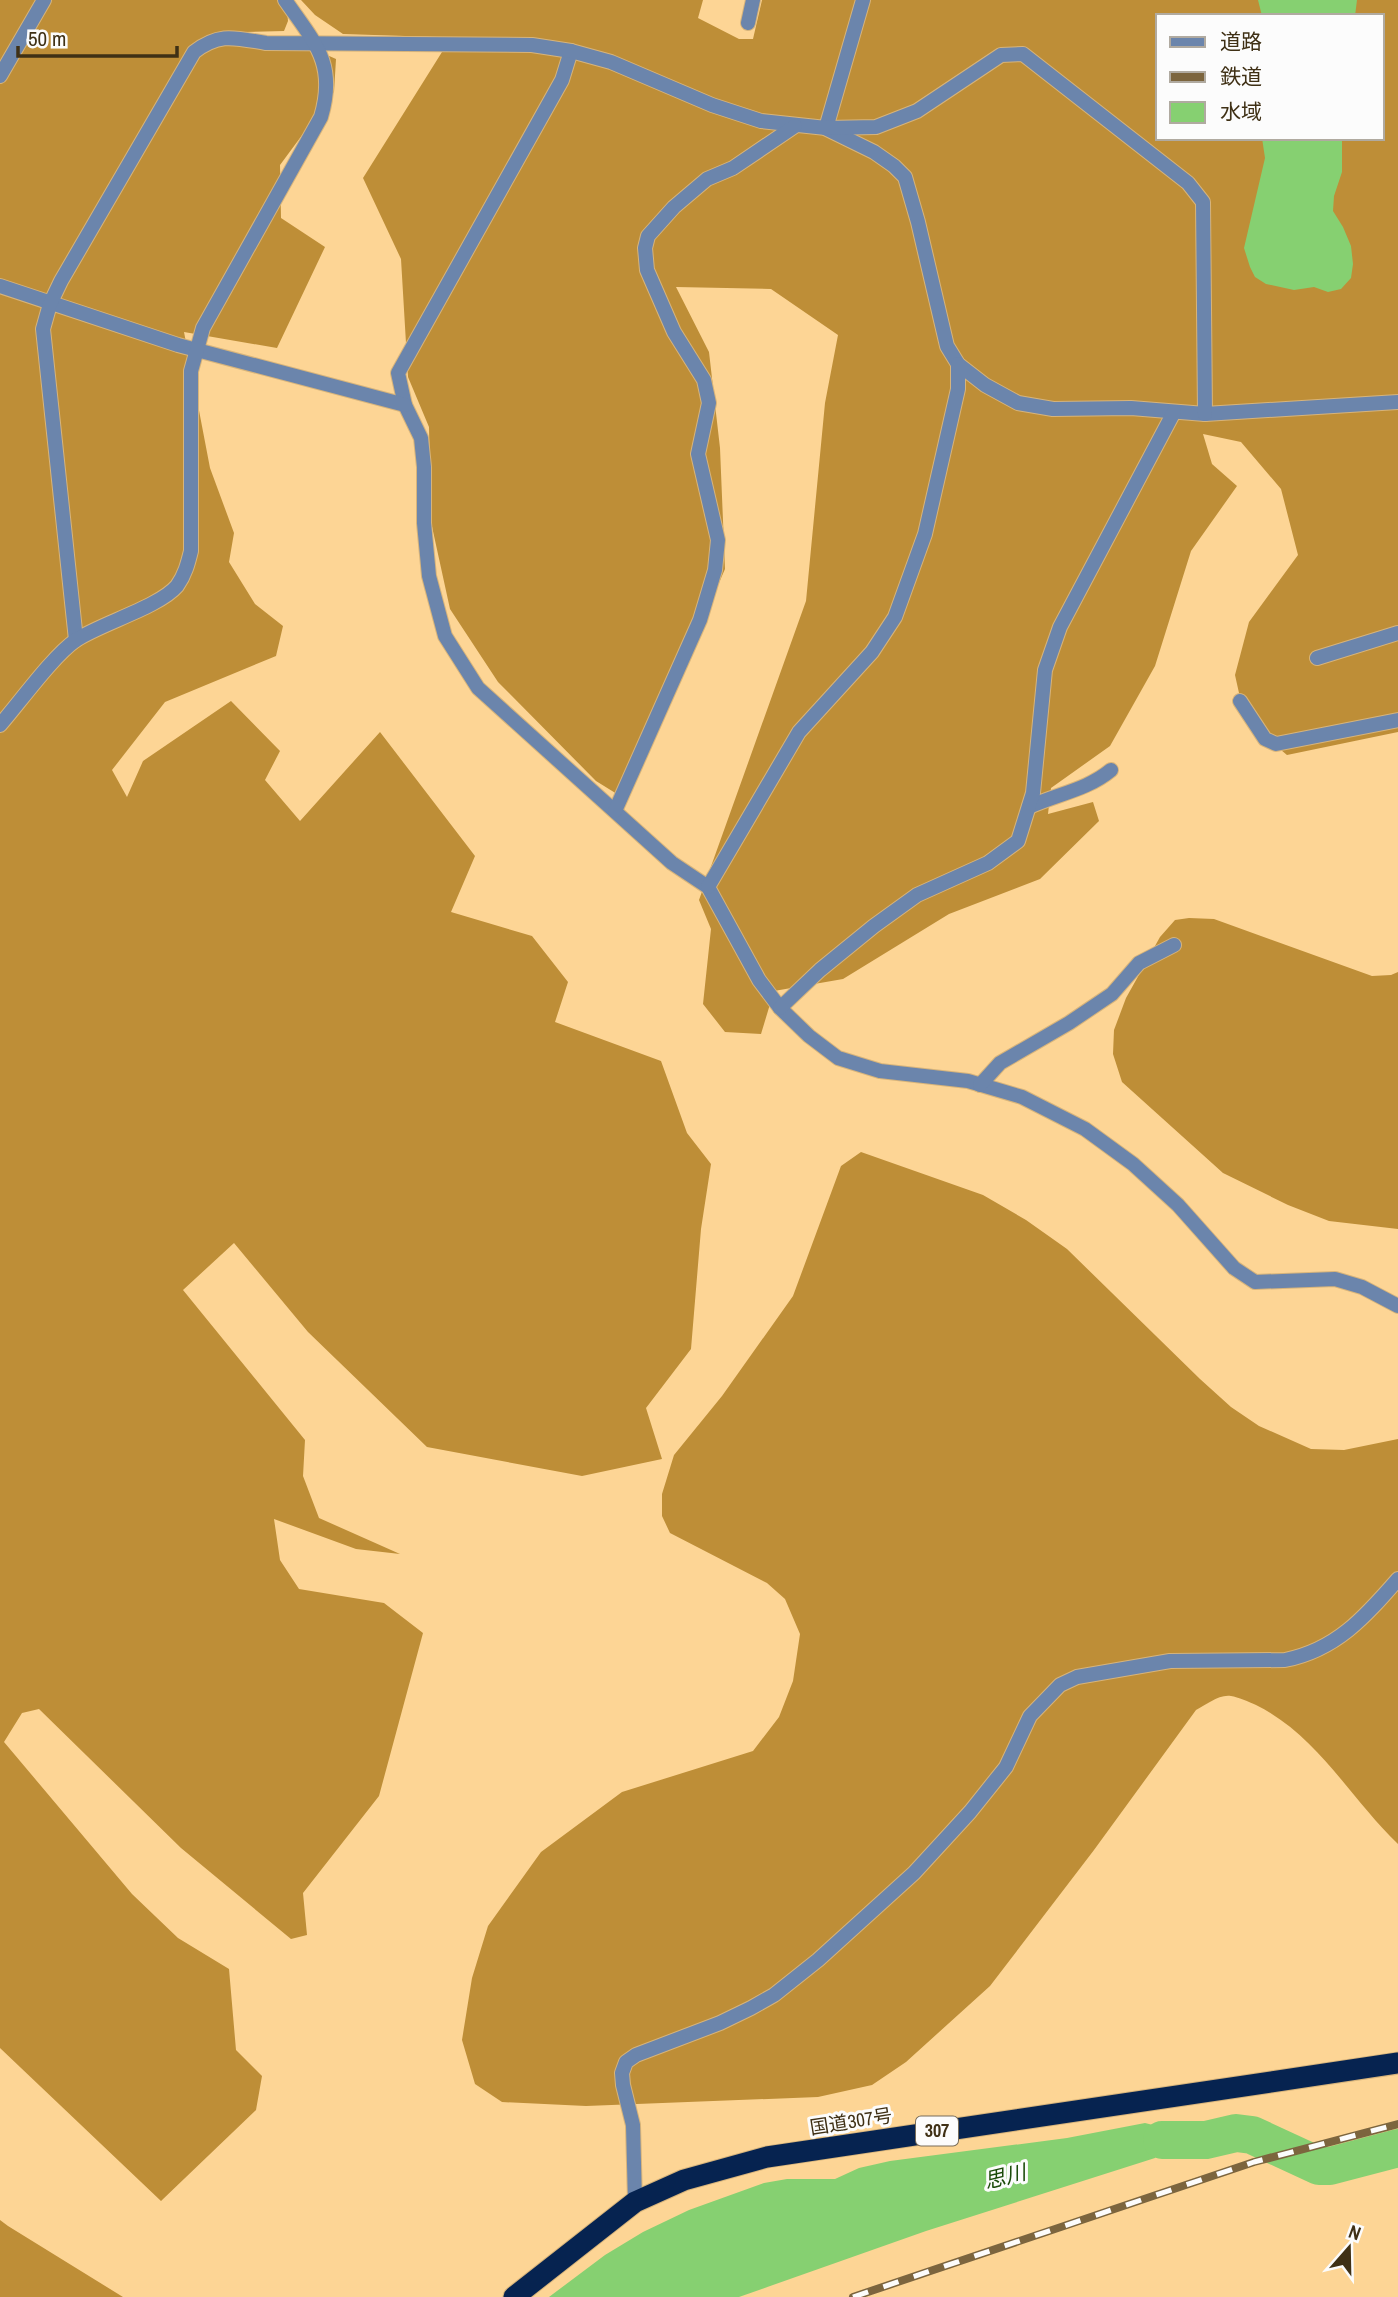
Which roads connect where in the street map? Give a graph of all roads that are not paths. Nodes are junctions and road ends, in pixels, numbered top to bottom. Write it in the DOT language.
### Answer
graph roads {
  1 [pos="44,0"];
  2 [pos="285,0"];
  3 [pos="753,0"];
  4 [pos="863,0"];
  5 [pos="748,23"];
  6 [pos="313,41"];
  7 [pos="571,51"];
  8 [pos="0,76"];
  9 [pos="795,126"];
  10 [pos="826,128"];
  11 [pos="0,286"];
  12 [pos="50,304"];
  13 [pos="196,350"];
  14 [pos="958,364"];
  15 [pos="1398,402"];
  16 [pos="405,405"];
  17 [pos="1174,412"];
  18 [pos="1205,414"];
  19 [pos="1398,633"];
  20 [pos="76,640"];
  21 [pos="1317,658"];
  22 [pos="1240,701"];
  23 [pos="1398,720"];
  24 [pos="0,725"];
  25 [pos="1111,770"];
  26 [pos="1029,807"];
  27 [pos="615,811"];
  28 [pos="708,887"];
  29 [pos="1174,945"];
  30 [pos="780,1008"];
  31 [pos="980,1085"];
  32 [pos="1398,1306"];
  33 [pos="1398,1579"];
  34 [pos="1398,2063"];
  35 [pos="635,2202"];
  36 [pos="514,2297"];
  1 -- 8 [label="street"];
  2 -- 6 [label="street"];
  3 -- 5 [label="street"];
  4 -- 10 [label="street"];
  6 -- 7 [label="street"];
  6 -- 12 [label="street"];
  6 -- 13 [label="street"];
  7 -- 9 [label="street"];
  7 -- 16 [label="street"];
  9 -- 10 [label="street"];
  9 -- 27 [label="street"];
  10 -- 14 [label="street"];
  10 -- 18 [label="street"];
  11 -- 12 [label="street"];
  12 -- 13 [label="street"];
  12 -- 20 [label="street"];
  13 -- 16 [label="street"];
  13 -- 20 [label="street"];
  14 -- 17 [label="street"];
  14 -- 28 [label="street"];
  15 -- 18 [label="street"];
  16 -- 27 [label="street"];
  17 -- 18 [label="street"];
  17 -- 26 [label="street"];
  19 -- 21 [label="street"];
  20 -- 24 [label="street"];
  22 -- 23 [label="street"];
  25 -- 26 [label="street"];
  26 -- 30 [label="street"];
  27 -- 28 [label="street"];
  28 -- 30 [label="street"];
  29 -- 31 [label="street"];
  30 -- 31 [label="street"];
  31 -- 32 [label="street"];
  33 -- 35 [label="street"];
  34 -- 35 [label="highway, 国道307号 / 307"];
  35 -- 36 [label="highway, 国道307号 / 307"];
}
